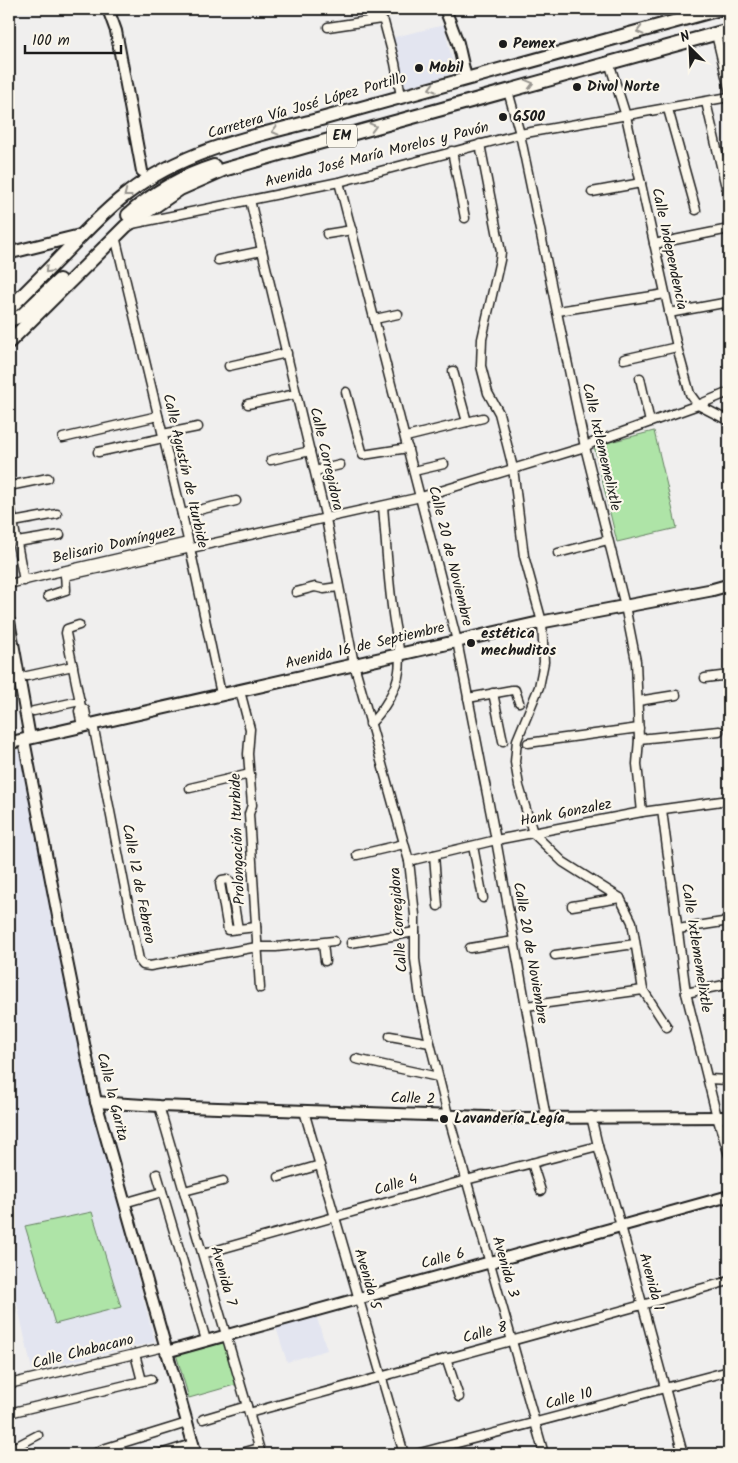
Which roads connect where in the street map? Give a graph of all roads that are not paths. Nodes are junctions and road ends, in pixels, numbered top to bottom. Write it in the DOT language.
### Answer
graph roads {
  1 [pos="112,9"];
  2 [pos="445,9"];
  3 [pos="720,9"];
  4 [pos="700,11"];
  5 [pos="328,27"];
  6 [pos="729,30"];
  7 [pos="716,34"];
  8 [pos="609,62"];
  9 [pos="466,78"];
  10 [pos="729,89"];
  11 [pos="508,90"];
  12 [pos="401,96"];
  13 [pos="729,97"];
  14 [pos="706,102"];
  15 [pos="668,109"];
  16 [pos="626,116"];
  17 [pos="520,134"];
  18 [pos="311,144"];
  19 [pos="480,144"];
  20 [pos="452,151"];
  21 [pos="145,175"];
  22 [pos="339,182"];
  23 [pos="641,183"];
  24 [pos="592,192"];
  25 [pos="250,200"];
  26 [pos="729,200"];
  27 [pos="696,210"];
  28 [pos="465,218"];
  29 [pos="126,226"];
  30 [pos="729,229"];
  31 [pos="352,230"];
  32 [pos="327,234"];
  33 [pos="82,235"];
  34 [pos="115,236"];
  35 [pos="654,244"];
  36 [pos="262,251"];
  37 [pos="9,253"];
  38 [pos="218,260"];
  39 [pos="665,294"];
  40 [pos="727,302"];
  41 [pos="9,309"];
  42 [pos="558,311"];
  43 [pos="669,313"];
  44 [pos="398,314"];
  45 [pos="729,316"];
  46 [pos="375,319"];
  47 [pos="9,320"];
  48 [pos="9,342"];
  49 [pos="677,348"];
  50 [pos="286,353"];
  51 [pos="624,359"];
  52 [pos="229,366"];
  53 [pos="453,371"];
  54 [pos="640,378"];
  55 [pos="346,392"];
  56 [pos="729,392"];
  57 [pos="296,394"];
  58 [pos="248,404"];
  59 [pos="698,405"];
  60 [pos="158,416"];
  61 [pos="483,418"];
  62 [pos="729,421"];
  63 [pos="467,422"];
  64 [pos="650,422"];
  65 [pos="198,427"];
  66 [pos="163,436"];
  67 [pos="406,437"];
  68 [pos="63,438"];
  69 [pos="585,447"];
  70 [pos="408,448"];
  71 [pos="310,451"];
  72 [pos="98,452"];
  73 [pos="270,460"];
  74 [pos="444,464"];
  75 [pos="340,465"];
  76 [pos="513,468"];
  77 [pos="314,471"];
  78 [pos="414,471"];
  79 [pos="48,478"];
  80 [pos="9,486"];
  81 [pos="421,498"];
  82 [pos="9,500"];
  83 [pos="236,501"];
  84 [pos="382,506"];
  85 [pos="56,514"];
  86 [pos="182,514"];
  87 [pos="326,519"];
  88 [pos="13,522"];
  89 [pos="60,535"];
  90 [pos="608,540"];
  91 [pos="17,542"];
  92 [pos="189,545"];
  93 [pos="558,553"];
  94 [pos="65,573"];
  95 [pos="24,581"];
  96 [pos="9,584"];
  97 [pos="729,585"];
  98 [pos="338,588"];
  99 [pos="296,592"];
  100 [pos="48,596"];
  101 [pos="625,606"];
  102 [pos="9,621"];
  103 [pos="542,622"];
  104 [pos="78,625"];
  105 [pos="457,641"];
  106 [pos="400,654"];
  107 [pos="354,664"];
  108 [pos="73,666"];
  109 [pos="729,675"];
  110 [pos="27,676"];
  111 [pos="706,678"];
  112 [pos="240,690"];
  113 [pos="493,693"];
  114 [pos="221,694"];
  115 [pos="676,695"];
  116 [pos="468,698"];
  117 [pos="638,701"];
  118 [pos="519,702"];
  119 [pos="81,704"];
  120 [pos="34,710"];
  121 [pos="370,724"];
  122 [pos="88,725"];
  123 [pos="639,728"];
  124 [pos="719,731"];
  125 [pos="9,736"];
  126 [pos="27,739"];
  127 [pos="639,739"];
  128 [pos="503,741"];
  129 [pos="528,743"];
  130 [pos="250,774"];
  131 [pos="190,788"];
  132 [pos="729,800"];
  133 [pos="662,810"];
  134 [pos="642,812"];
  135 [pos="533,833"];
  136 [pos="496,840"];
  137 [pos="404,844"];
  138 [pos="473,846"];
  139 [pos="357,855"];
  140 [pos="434,855"];
  141 [pos="409,861"];
  142 [pos="483,898"];
  143 [pos="620,898"];
  144 [pos="438,906"];
  145 [pos="572,906"];
  146 [pos="729,921"];
  147 [pos="256,927"];
  148 [pos="238,929"];
  149 [pos="678,929"];
  150 [pos="415,932"];
  151 [pos="334,941"];
  152 [pos="514,941"];
  153 [pos="323,943"];
  154 [pos="351,943"];
  155 [pos="636,944"];
  156 [pos="257,947"];
  157 [pos="470,948"];
  158 [pos="555,955"];
  159 [pos="325,961"];
  160 [pos="729,984"];
  161 [pos="260,988"];
  162 [pos="643,990"];
  163 [pos="686,993"];
  164 [pos="526,1006"];
  165 [pos="667,1026"];
  166 [pos="390,1036"];
  167 [pos="430,1043"];
  168 [pos="356,1059"];
  169 [pos="438,1077"];
  170 [pos="708,1079"];
  171 [pos="729,1080"];
  172 [pos="96,1102"];
  173 [pos="160,1106"];
  174 [pos="304,1110"];
  175 [pos="448,1115"];
  176 [pos="591,1116"];
  177 [pos="717,1117"];
  178 [pos="729,1117"];
  179 [pos="546,1118"];
  180 [pos="598,1146"];
  181 [pos="729,1155"];
  182 [pos="532,1163"];
  183 [pos="320,1165"];
  184 [pos="157,1174"];
  185 [pos="279,1177"];
  186 [pos="466,1180"];
  187 [pos="222,1181"];
  188 [pos="541,1191"];
  189 [pos="162,1192"];
  190 [pos="184,1192"];
  191 [pos="729,1196"];
  192 [pos="124,1203"];
  193 [pos="335,1217"];
  194 [pos="622,1226"];
  195 [pos="203,1254"];
  196 [pos="489,1262"];
  197 [pos="729,1281"];
  198 [pos="358,1298"];
  199 [pos="643,1306"];
  200 [pos="10,1307"];
  201 [pos="9,1322"];
  202 [pos="226,1334"];
  203 [pos="206,1340"];
  204 [pos="512,1340"];
  205 [pos="165,1349"];
  206 [pos="135,1354"];
  207 [pos="446,1358"];
  208 [pos="729,1371"];
  209 [pos="381,1376"];
  210 [pos="151,1378"];
  211 [pos="142,1381"];
  212 [pos="9,1384"];
  213 [pos="665,1388"];
  214 [pos="459,1397"];
  215 [pos="248,1410"];
  216 [pos="9,1413"];
  217 [pos="203,1419"];
  218 [pos="186,1423"];
  219 [pos="535,1423"];
  220 [pos="38,1435"];
  221 [pos="192,1444"];
  222 [pos="19,1446"];
  223 [pos="9,1448"];
  224 [pos="260,1451"];
  225 [pos="21,1454"];
  226 [pos="94,1454"];
  227 [pos="160,1454"];
  228 [pos="196,1454"];
  229 [pos="238,1454"];
  230 [pos="404,1454"];
  231 [pos="416,1454"];
  232 [pos="544,1454"];
  233 [pos="683,1454"];
  1 -- 21 [label="street"];
  2 -- 9 [label="street"];
  3 -- 4 [label="main road, Carretera Vía José López Portillo / EM"];
  4 -- 9 [label="main road, Carretera Vía José López Portillo / EM, one-way"];
  5 -- 12 [label="street"];
  6 -- 7 [label="main road, EM"];
  7 -- 8 [label="main road, EM"];
  7 -- 10 [label="street"];
  11 -- 8 [label="main road, EM, one-way"];
  8 -- 16 [label="street, Calle Independencia"];
  9 -- 12 [label="main road, Carretera Vía José López Portillo / EM, one-way"];
  11 -- 17 [label="street, Calle Ixtlememelixtle"];
  18 -- 11 [label="main road, EM, one-way"];
  12 -- 21 [label="main road, Carretera Vía José López Portillo / EM, one-way"];
  13 -- 14 [label="street, Avenida José María Morelos y Pavón"];
  14 -- 15 [label="street, Avenida José María Morelos y Pavón"];
  14 -- 26 [label="street"];
  15 -- 16 [label="street, Avenida José María Morelos y Pavón"];
  15 -- 27 [label="street"];
  16 -- 17 [label="street, Avenida José María Morelos y Pavón"];
  16 -- 23 [label="street, Calle Independencia"];
  17 -- 19 [label="street, Avenida José María Morelos y Pavón"];
  17 -- 42 [label="street, Calle Ixtlememelixtle"];
  18 -- 29 [label="main road, EM"];
  18 -- 47 [label="main road"];
  19 -- 20 [label="street, Avenida José María Morelos y Pavón"];
  19 -- 76 [label="street"];
  20 -- 22 [label="street, Avenida José María Morelos y Pavón"];
  20 -- 28 [label="street"];
  21 -- 33 [label="main road, Carretera Vía José López Portillo / EM, one-way"];
  22 -- 25 [label="street, Avenida José María Morelos y Pavón"];
  22 -- 31 [label="street, Calle 20 de Noviembre"];
  23 -- 24 [label="street"];
  23 -- 35 [label="street, Calle Independencia"];
  25 -- 29 [label="street, Avenida José María Morelos y Pavón"];
  25 -- 36 [label="street, Calle Corregidora"];
  29 -- 34 [label="main road, EM"];
  30 -- 35 [label="street"];
  31 -- 32 [label="street"];
  31 -- 46 [label="street, Calle 20 de Noviembre"];
  33 -- 37 [label="main road"];
  33 -- 41 [label="main road, Carretera Vía José López Portillo / EM, one-way"];
  34 -- 48 [label="main road, EM"];
  34 -- 60 [label="street, Calle Agustín de Iturbide"];
  35 -- 39 [label="street, Calle Independencia"];
  36 -- 38 [label="street"];
  36 -- 50 [label="street, Calle Corregidora"];
  39 -- 42 [label="street"];
  39 -- 43 [label="street, Calle Independencia"];
  40 -- 43 [label="street"];
  40 -- 45 [label="street"];
  42 -- 69 [label="street, Calle Ixtlememelixtle"];
  43 -- 49 [label="street, Calle Independencia"];
  44 -- 46 [label="street"];
  46 -- 67 [label="street, Calle 20 de Noviembre"];
  49 -- 51 [label="street"];
  49 -- 59 [label="street, Calle Independencia"];
  50 -- 52 [label="street"];
  50 -- 57 [label="street, Calle Corregidora"];
  53 -- 63 [label="street"];
  54 -- 64 [label="street"];
  55 -- 70 [label="street"];
  56 -- 59 [label="street"];
  57 -- 58 [label="street"];
  57 -- 71 [label="street, Calle Corregidora"];
  59 -- 62 [label="street"];
  59 -- 64 [label="street"];
  60 -- 66 [label="street, Calle Agustín de Iturbide"];
  60 -- 68 [label="street"];
  61 -- 63 [label="street"];
  63 -- 67 [label="street"];
  64 -- 69 [label="street"];
  65 -- 66 [label="street"];
  66 -- 72 [label="street"];
  66 -- 86 [label="street, Calle Agustín de Iturbide"];
  67 -- 70 [label="street, Calle 20 de Noviembre"];
  69 -- 76 [label="street"];
  69 -- 90 [label="street, Calle Ixtlememelixtle"];
  70 -- 78 [label="street, Calle 20 de Noviembre"];
  71 -- 73 [label="street"];
  71 -- 77 [label="street, Calle Corregidora"];
  74 -- 78 [label="street"];
  75 -- 77 [label="street"];
  76 -- 81 [label="street"];
  76 -- 103 [label="street"];
  77 -- 87 [label="street, Calle Corregidora"];
  78 -- 81 [label="street, Calle 20 de Noviembre"];
  79 -- 80 [label="street"];
  81 -- 84 [label="street"];
  81 -- 105 [label="street, Calle 20 de Noviembre"];
  82 -- 88 [label="street"];
  83 -- 86 [label="street"];
  84 -- 87 [label="street"];
  84 -- 106 [label="street"];
  85 -- 88 [label="street"];
  86 -- 92 [label="street, Calle Agustín de Iturbide"];
  87 -- 92 [label="street, Belisario Domínguez"];
  87 -- 98 [label="street, Calle Corregidora"];
  88 -- 91 [label="street"];
  89 -- 91 [label="street"];
  90 -- 93 [label="street"];
  90 -- 101 [label="street, Calle Ixtlememelixtle"];
  91 -- 95 [label="street"];
  92 -- 94 [label="street, Belisario Domínguez"];
  92 -- 114 [label="street, Calle Agustín de Iturbide"];
  94 -- 95 [label="street, Belisario Domínguez"];
  94 -- 100 [label="street"];
  95 -- 96 [label="street, Belisario Domínguez"];
  97 -- 101 [label="main road, Avenida 16 de Septiembre"];
  98 -- 99 [label="street"];
  98 -- 107 [label="street, Calle Corregidora"];
  101 -- 103 [label="main road, Avenida 16 de Septiembre"];
  101 -- 117 [label="street, Calle Ixtlememelixtle"];
  102 -- 126 [label="street, Calle la Garita"];
  103 -- 105 [label="main road, Avenida 16 de Septiembre"];
  103 -- 135 [label="street"];
  104 -- 108 [label="street"];
  105 -- 106 [label="main road, Avenida 16 de Septiembre"];
  105 -- 116 [label="street, Calle 20 de Noviembre"];
  106 -- 107 [label="main road, Avenida 16 de Septiembre"];
  106 -- 121 [label="street"];
  107 -- 112 [label="main road, Avenida 16 de Septiembre"];
  107 -- 121 [label="street, Calle Corregidora"];
  108 -- 110 [label="street"];
  108 -- 119 [label="street"];
  109 -- 111 [label="street"];
  112 -- 114 [label="main road, Avenida 16 de Septiembre"];
  112 -- 130 [label="street, Prolongación Iturbide"];
  113 -- 116 [label="street"];
  113 -- 118 [label="street"];
  113 -- 128 [label="street"];
  114 -- 122 [label="main road, Avenida 16 de Septiembre"];
  115 -- 117 [label="street"];
  116 -- 136 [label="street, Calle 20 de Noviembre"];
  117 -- 123 [label="street, Calle Ixtlememelixtle"];
  119 -- 120 [label="street"];
  119 -- 122 [label="street"];
  121 -- 137 [label="street, Calle Corregidora"];
  122 -- 126 [label="main road, Avenida 16 de Septiembre"];
  122 -- 156 [label="street, Calle 12 de Febrero"];
  123 -- 127 [label="street, Calle Ixtlememelixtle"];
  123 -- 129 [label="street"];
  124 -- 127 [label="street"];
  125 -- 126 [label="main road, Avenida 16 de Septiembre"];
  126 -- 172 [label="street, Calle la Garita"];
  127 -- 134 [label="street, Calle Ixtlememelixtle"];
  130 -- 131 [label="street"];
  130 -- 147 [label="street, Prolongación Iturbide"];
  132 -- 133 [label="street, Hank Gonzalez"];
  133 -- 134 [label="street, Hank Gonzalez"];
  133 -- 149 [label="street, Calle Ixtlememelixtle"];
  134 -- 135 [label="street, Hank Gonzalez"];
  135 -- 136 [label="street, Hank Gonzalez"];
  135 -- 143 [label="street"];
  136 -- 138 [label="street, Hank Gonzalez"];
  136 -- 152 [label="street, Calle 20 de Noviembre"];
  137 -- 139 [label="street"];
  137 -- 141 [label="street, Calle Corregidora"];
  138 -- 140 [label="street, Hank Gonzalez"];
  138 -- 142 [label="street"];
  140 -- 141 [label="street, Hank Gonzalez"];
  140 -- 144 [label="street"];
  141 -- 150 [label="street, Calle Corregidora"];
  143 -- 145 [label="street"];
  143 -- 155 [label="street"];
  146 -- 149 [label="street"];
  147 -- 148 [label="street"];
  147 -- 156 [label="street, Prolongación Iturbide"];
  148 -- 148 [label="street"];
  149 -- 163 [label="street, Calle Ixtlememelixtle"];
  150 -- 154 [label="street"];
  150 -- 167 [label="street, Calle Corregidora"];
  151 -- 153 [label="street"];
  152 -- 157 [label="street"];
  152 -- 164 [label="street, Calle 20 de Noviembre"];
  153 -- 156 [label="street"];
  153 -- 159 [label="street"];
  155 -- 158 [label="street"];
  155 -- 162 [label="street"];
  156 -- 161 [label="street, Prolongación Iturbide"];
  160 -- 163 [label="street"];
  162 -- 164 [label="street"];
  162 -- 165 [label="street"];
  163 -- 170 [label="street, Calle Ixtlememelixtle"];
  164 -- 179 [label="street, Calle 20 de Noviembre"];
  166 -- 167 [label="street"];
  167 -- 169 [label="street, Calle Corregidora"];
  168 -- 169 [label="street"];
  169 -- 175 [label="street, Calle Corregidora"];
  170 -- 171 [label="street"];
  170 -- 177 [label="street, Calle Ixtlememelixtle"];
  172 -- 173 [label="street, Calle 2"];
  172 -- 192 [label="street, Calle la Garita"];
  173 -- 174 [label="street, Calle 2"];
  173 -- 190 [label="street, Avenida 7"];
  174 -- 175 [label="street, Calle 2"];
  174 -- 183 [label="street, Avenida 5"];
  175 -- 179 [label="street, Calle 2"];
  175 -- 186 [label="street, Avenida 3"];
  176 -- 177 [label="street, Calle 2"];
  176 -- 179 [label="street, Calle 2"];
  176 -- 180 [label="street, Avenida 1"];
  177 -- 178 [label="street, Calle 2"];
  177 -- 181 [label="street, Calle Ixtlememelixtle"];
  180 -- 182 [label="street, Calle 4"];
  180 -- 194 [label="street, Avenida 1"];
  182 -- 186 [label="street, Calle 4"];
  182 -- 188 [label="street"];
  183 -- 185 [label="street"];
  183 -- 193 [label="street, Avenida 5"];
  184 -- 189 [label="street"];
  186 -- 193 [label="street, Calle 4"];
  186 -- 196 [label="street, Avenida 3"];
  187 -- 190 [label="street"];
  189 -- 192 [label="street"];
  189 -- 203 [label="street"];
  190 -- 195 [label="street, Avenida 7"];
  191 -- 194 [label="street, Calle 6"];
  192 -- 205 [label="street, Calle la Garita"];
  193 -- 195 [label="street, Calle 4"];
  193 -- 198 [label="street, Avenida 5"];
  194 -- 196 [label="street, Calle 6"];
  194 -- 199 [label="street, Avenida 1"];
  195 -- 202 [label="street, Avenida 7"];
  196 -- 198 [label="street, Calle 6"];
  196 -- 204 [label="street, Avenida 3"];
  197 -- 199 [label="street, Calle 8"];
  198 -- 202 [label="street, Calle 6"];
  198 -- 209 [label="street, Avenida 5"];
  199 -- 204 [label="street, Calle 8"];
  199 -- 213 [label="street, Avenida 1"];
  200 -- 201 [label="street"];
  202 -- 203 [label="street, Calle 6"];
  202 -- 215 [label="street, Avenida 7"];
  203 -- 205 [label="street, Calle 6"];
  204 -- 207 [label="street, Calle 8"];
  204 -- 219 [label="street, Avenida 3"];
  205 -- 206 [label="street, Calle Chabacano"];
  205 -- 218 [label="street, Calle la Garita"];
  206 -- 211 [label="street"];
  206 -- 212 [label="street, Calle Chabacano"];
  207 -- 209 [label="street, Calle 8"];
  207 -- 214 [label="street"];
  208 -- 213 [label="street, Calle 10"];
  209 -- 215 [label="street, Calle 8"];
  209 -- 230 [label="street, Avenida 5"];
  210 -- 211 [label="street"];
  211 -- 216 [label="street"];
  213 -- 219 [label="street, Calle 10"];
  213 -- 233 [label="street, Avenida 1"];
  215 -- 217 [label="street, Calle 8"];
  215 -- 224 [label="street, Avenida 7"];
  218 -- 221 [label="street, Calle la Garita"];
  218 -- 226 [label="street"];
  219 -- 231 [label="street, Calle 10"];
  219 -- 232 [label="street, Avenida 3"];
  220 -- 222 [label="street"];
  221 -- 227 [label="street"];
  221 -- 228 [label="street, Calle la Garita"];
  222 -- 223 [label="street"];
  222 -- 225 [label="street"];
  224 -- 229 [label="street"];
}
